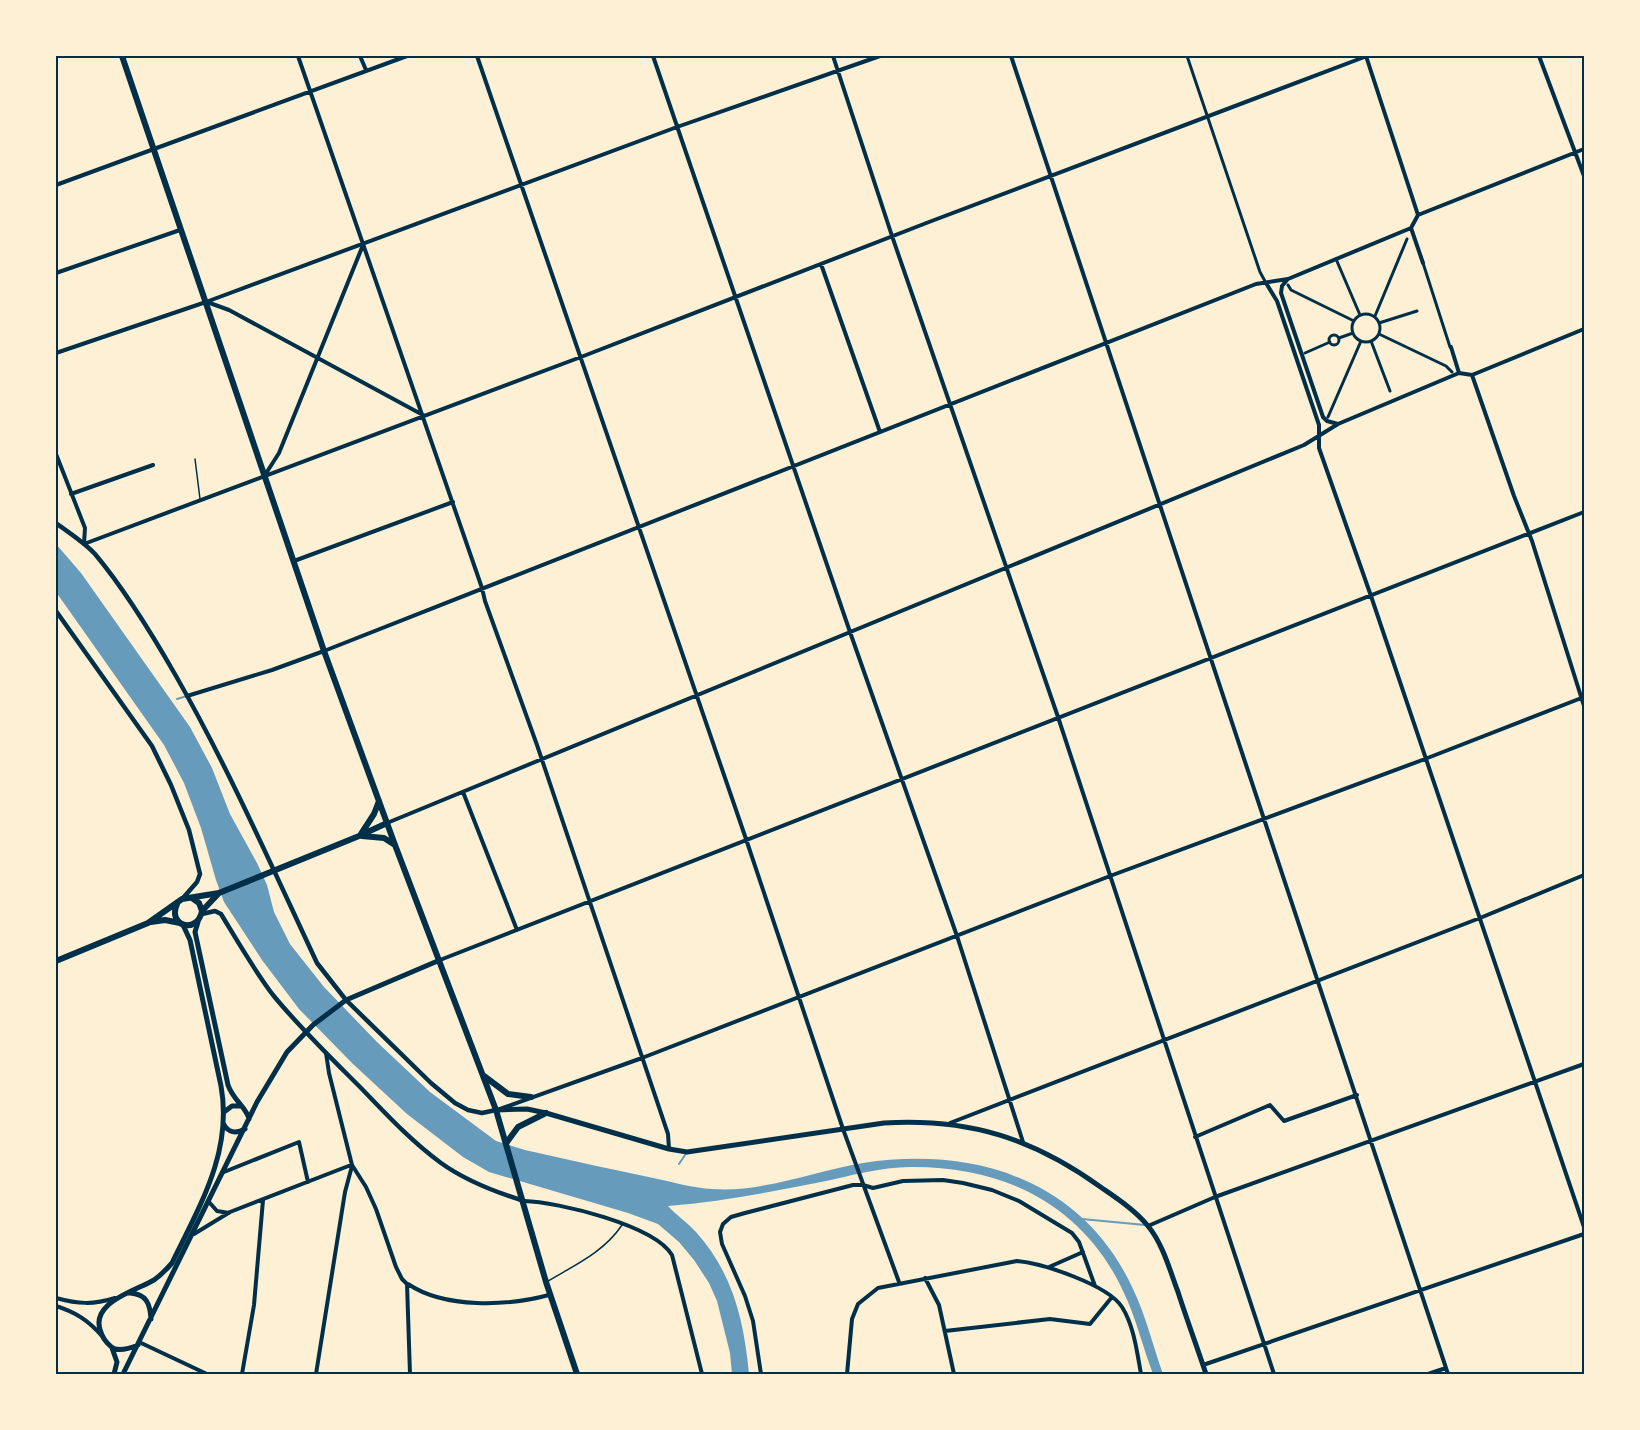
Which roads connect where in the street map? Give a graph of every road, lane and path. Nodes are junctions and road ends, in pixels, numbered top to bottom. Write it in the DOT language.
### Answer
graph roads {
  1 [pos="122,56"];
  2 [pos="298,56"];
  3 [pos="360,56"];
  4 [pos="407,56"];
  5 [pos="477,56"];
  6 [pos="653,56"];
  7 [pos="833,56"];
  8 [pos="880,56"];
  9 [pos="1011,56"];
  10 [pos="1187,56"];
  11 [pos="1366,56"];
  12 [pos="1539,56"];
  13 [pos="366,70"];
  14 [pos="838,71"];
  15 [pos="311,91"];
  16 [pos="1207,115"];
  17 [pos="677,127"];
  18 [pos="154,149"];
  19 [pos="1584,149"];
  20 [pos="1576,153"];
  21 [pos="1051,175"];
  22 [pos="1584,176"];
  23 [pos="56,184"];
  24 [pos="522,185"];
  25 [pos="1418,215"];
  26 [pos="1411,228"];
  27 [pos="181,230"];
  28 [pos="892,236"];
  29 [pos="1407,239"];
  30 [pos="363,244"];
  31 [pos="1336,259"];
  32 [pos="1423,263"];
  33 [pos="821,264"];
  34 [pos="56,273"];
  35 [pos="1288,282"];
  36 [pos="1266,283"];
  37 [pos="736,297"];
  38 [pos="206,302"];
  39 [pos="1417,311"];
  40 [pos="1360,315"];
  41 [pos="1375,316"];
  42 [pos="1354,321"];
  43 [pos="1379,323"];
  44 [pos="1584,329"];
  45 [pos="1353,333"];
  46 [pos="1379,334"];
  47 [pos="1340,338"];
  48 [pos="1362,341"];
  49 [pos="1371,341"];
  50 [pos="1330,342"];
  51 [pos="1106,344"];
  52 [pos="1450,347"];
  53 [pos="56,353"];
  54 [pos="1305,353"];
  55 [pos="581,357"];
  56 [pos="318,358"];
  57 [pos="1452,372"];
  58 [pos="1459,373"];
  59 [pos="1472,375"];
  60 [pos="1390,391"];
  61 [pos="950,404"];
  62 [pos="423,415"];
  63 [pos="1328,417"];
  64 [pos="1338,424"];
  65 [pos="880,432"];
  66 [pos="1320,435"];
  67 [pos="56,454"];
  68 [pos="195,459"];
  69 [pos="153,465"];
  70 [pos="794,467"];
  71 [pos="265,476"];
  72 [pos="71,494"];
  73 [pos="201,500"];
  74 [pos="453,502"];
  75 [pos="1160,505"];
  76 [pos="1584,512"];
  77 [pos="56,523"];
  78 [pos="639,527"];
  79 [pos="1528,534"];
  80 [pos="84,544"];
  81 [pos="294,561"];
  82 [pos="1005,567"];
  83 [pos="482,588"];
  84 [pos="1371,596"];
  85 [pos="56,611"];
  86 [pos="850,632"];
  87 [pos="324,651"];
  88 [pos="1211,658"];
  89 [pos="188,696"];
  90 [pos="695,696"];
  91 [pos="1583,698"];
  92 [pos="1584,706"];
  93 [pos="1058,717"];
  94 [pos="1425,759"];
  95 [pos="541,760"];
  96 [pos="901,779"];
  97 [pos="463,792"];
  98 [pos="379,801"];
  99 [pos="1265,817"];
  100 [pos="387,823"];
  101 [pos="359,836"];
  102 [pos="746,839"];
  103 [pos="395,845"];
  104 [pos="273,871"];
  105 [pos="1584,875"];
  106 [pos="1110,876"];
  107 [pos="219,893"];
  108 [pos="191,898"];
  109 [pos="179,901"];
  110 [pos="589,902"];
  111 [pos="202,913"];
  112 [pos="1480,918"];
  113 [pos="198,922"];
  114 [pos="148,923"];
  115 [pos="182,924"];
  116 [pos="517,930"];
  117 [pos="957,936"];
  118 [pos="440,960"];
  119 [pos="56,961"];
  120 [pos="1318,980"];
  121 [pos="799,997"];
  122 [pos="344,1002"];
  123 [pos="306,1032"];
  124 [pos="1163,1039"];
  125 [pos="326,1052"];
  126 [pos="642,1058"];
  127 [pos="1584,1064"];
  128 [pos="484,1075"];
  129 [pos="1535,1081"];
  130 [pos="1357,1095"];
  131 [pos="531,1097"];
  132 [pos="1010,1100"];
  133 [pos="241,1106"];
  134 [pos="496,1110"];
  135 [pos="546,1113"];
  136 [pos="223,1114"];
  137 [pos="249,1121"];
  138 [pos="223,1122"];
  139 [pos="950,1123"];
  140 [pos="245,1129"];
  141 [pos="843,1129"];
  142 [pos="1195,1137"];
  143 [pos="1372,1141"];
  144 [pos="507,1142"];
  145 [pos="1023,1142"];
  146 [pos="669,1149"];
  147 [pos="352,1165"];
  148 [pos="224,1172"];
  149 [pos="308,1182"];
  150 [pos="863,1185"];
  151 [pos="1215,1197"];
  152 [pos="263,1200"];
  153 [pos="524,1201"];
  154 [pos="209,1202"];
  155 [pos="230,1212"];
  156 [pos="622,1224"];
  157 [pos="1148,1226"];
  158 [pos="1584,1227"];
  159 [pos="194,1234"];
  160 [pos="1584,1234"];
  161 [pos="1083,1252"];
  162 [pos="1048,1267"];
  163 [pos="925,1278"];
  164 [pos="546,1282"];
  165 [pos="899,1282"];
  166 [pos="407,1284"];
  167 [pos="1095,1286"];
  168 [pos="1421,1290"];
  169 [pos="128,1292"];
  170 [pos="550,1294"];
  171 [pos="116,1297"];
  172 [pos="1112,1297"];
  173 [pos="56,1298"];
  174 [pos="56,1306"];
  175 [pos="151,1319"];
  176 [pos="945,1331"];
  177 [pos="102,1337"];
  178 [pos="139,1343"];
  179 [pos="1264,1344"];
  180 [pos="111,1347"];
  181 [pos="1203,1365"];
  182 [pos="1446,1368"];
  183 [pos="114,1374"];
  184 [pos="123,1374"];
  185 [pos="207,1374"];
  186 [pos="242,1374"];
  187 [pos="316,1374"];
  188 [pos="410,1374"];
  189 [pos="577,1374"];
  190 [pos="702,1374"];
  191 [pos="761,1374"];
  192 [pos="847,1374"];
  193 [pos="954,1374"];
  194 [pos="1141,1374"];
  195 [pos="1206,1374"];
  196 [pos="1274,1374"];
  197 [pos="1428,1374"];
  198 [pos="1448,1374"];
  1 -- 18 [label="main road"];
  2 -- 15 [label="street"];
  3 -- 13 [label="street"];
  4 -- 13 [label="street"];
  5 -- 24 [label="street"];
  6 -- 17 [label="street"];
  7 -- 14 [label="street"];
  8 -- 14 [label="street"];
  9 -- 21 [label="street"];
  10 -- 16 [label="street"];
  11 -- 16 [label="street"];
  11 -- 25 [label="street"];
  12 -- 20 [label="street"];
  13 -- 15 [label="street"];
  14 -- 17 [label="street"];
  14 -- 28 [label="street"];
  15 -- 18 [label="street"];
  15 -- 30 [label="street"];
  16 -- 21 [label="street"];
  16 -- 36 [label="street"];
  17 -- 24 [label="street"];
  17 -- 37 [label="street"];
  18 -- 23 [label="street"];
  18 -- 27 [label="main road"];
  19 -- 20 [label="street"];
  20 -- 22 [label="street"];
  20 -- 25 [label="street"];
  21 -- 28 [label="street"];
  21 -- 51 [label="street"];
  24 -- 30 [label="street"];
  24 -- 55 [label="street"];
  25 -- 26 [label="street"];
  26 -- 31 [label="street"];
  26 -- 32 [label="street"];
  27 -- 34 [label="street"];
  27 -- 38 [label="main road"];
  28 -- 33 [label="street"];
  28 -- 61 [label="street"];
  29 -- 41 [label="street"];
  30 -- 38 [label="street"];
  30 -- 56 [label="street"];
  30 -- 62 [label="street"];
  31 -- 35 [label="street"];
  31 -- 40 [label="street"];
  32 -- 52 [label="street"];
  33 -- 37 [label="street"];
  33 -- 65 [label="street"];
  35 -- 36 [label="street"];
  35 -- 42 [label="street"];
  35 -- 64 [label="street"];
  36 -- 51 [label="street"];
  36 -- 66 [label="street"];
  37 -- 55 [label="street"];
  37 -- 70 [label="street"];
  38 -- 53 [label="street"];
  38 -- 56 [label="street"];
  38 -- 71 [label="main road"];
  39 -- 43 [label="street"];
  40 -- 41 [label="street"];
  40 -- 42 [label="street"];
  41 -- 43 [label="street"];
  42 -- 45 [label="street"];
  43 -- 46 [label="street"];
  44 -- 59 [label="street"];
  45 -- 47 [label="street"];
  45 -- 48 [label="street"];
  46 -- 49 [label="street"];
  46 -- 57 [label="street"];
  47 -- 50 [label="street"];
  47 -- 50 [label="street"];
  48 -- 49 [label="street"];
  48 -- 63 [label="street"];
  49 -- 60 [label="street"];
  50 -- 54 [label="street"];
  51 -- 61 [label="street"];
  51 -- 75 [label="street"];
  52 -- 58 [label="street"];
  55 -- 62 [label="street"];
  55 -- 78 [label="street"];
  56 -- 62 [label="street"];
  56 -- 71 [label="street"];
  58 -- 59 [label="street"];
  58 -- 64 [label="street"];
  59 -- 79 [label="street"];
  61 -- 65 [label="street"];
  61 -- 82 [label="street"];
  62 -- 71 [label="street"];
  62 -- 74 [label="street"];
  64 -- 66 [label="street"];
  65 -- 70 [label="street"];
  66 -- 75 [label="street"];
  66 -- 84 [label="street"];
  67 -- 72 [label="street"];
  68 -- 73 [label="lane"];
  69 -- 72 [label="street"];
  70 -- 78 [label="street"];
  70 -- 86 [label="street"];
  71 -- 73 [label="street"];
  71 -- 81 [label="main road"];
  72 -- 80 [label="street"];
  73 -- 80 [label="street"];
  74 -- 81 [label="street"];
  74 -- 83 [label="street"];
  75 -- 82 [label="street"];
  75 -- 88 [label="street"];
  76 -- 79 [label="street"];
  77 -- 80 [label="street"];
  78 -- 83 [label="street"];
  78 -- 90 [label="street"];
  79 -- 84 [label="street"];
  79 -- 91 [label="street"];
  80 -- 89 [label="street"];
  81 -- 87 [label="main road"];
  82 -- 86 [label="street"];
  82 -- 93 [label="street"];
  83 -- 87 [label="street"];
  83 -- 95 [label="street"];
  84 -- 88 [label="street"];
  84 -- 94 [label="street"];
  85 -- 109 [label="street"];
  86 -- 90 [label="street"];
  86 -- 96 [label="street"];
  87 -- 89 [label="street"];
  87 -- 98 [label="main road"];
  88 -- 93 [label="street"];
  88 -- 99 [label="street"];
  89 -- 104 [label="street"];
  90 -- 95 [label="street"];
  90 -- 102 [label="street"];
  91 -- 92 [label="street"];
  91 -- 94 [label="street"];
  93 -- 96 [label="street"];
  93 -- 106 [label="street"];
  94 -- 99 [label="street"];
  94 -- 112 [label="street"];
  95 -- 97 [label="street"];
  95 -- 110 [label="street"];
  96 -- 102 [label="street"];
  96 -- 117 [label="street"];
  97 -- 100 [label="street"];
  97 -- 116 [label="street"];
  98 -- 100 [label="main road"];
  98 -- 101 [label="main road"];
  99 -- 106 [label="street"];
  99 -- 120 [label="street"];
  100 -- 101 [label="main road"];
  100 -- 103 [label="main road"];
  101 -- 103 [label="main road"];
  101 -- 104 [label="main road"];
  102 -- 110 [label="street"];
  102 -- 121 [label="street"];
  103 -- 118 [label="main road"];
  104 -- 107 [label="main road"];
  104 -- 122 [label="street"];
  105 -- 112 [label="street"];
  106 -- 117 [label="street"];
  106 -- 124 [label="street"];
  107 -- 108 [label="main road"];
  107 -- 111 [label="main road"];
  108 -- 109 [label="main road"];
  108 -- 111 [label="main road"];
  109 -- 114 [label="main road"];
  109 -- 115 [label="main road"];
  110 -- 116 [label="street"];
  110 -- 126 [label="street"];
  111 -- 113 [label="main road"];
  111 -- 123 [label="street"];
  112 -- 120 [label="street"];
  112 -- 129 [label="street"];
  113 -- 115 [label="main road"];
  113 -- 133 [label="main road"];
  114 -- 115 [label="main road"];
  114 -- 119 [label="main road"];
  115 -- 136 [label="main road"];
  116 -- 118 [label="street"];
  117 -- 121 [label="street"];
  117 -- 132 [label="street"];
  118 -- 122 [label="main road"];
  118 -- 128 [label="main road"];
  120 -- 124 [label="street"];
  120 -- 130 [label="street"];
  121 -- 126 [label="street"];
  121 -- 141 [label="street"];
  122 -- 123 [label="main road"];
  122 -- 134 [label="street"];
  123 -- 125 [label="street"];
  123 -- 137 [label="main road"];
  124 -- 132 [label="street"];
  124 -- 142 [label="street"];
  125 -- 147 [label="street"];
  125 -- 153 [label="street"];
  126 -- 131 [label="street"];
  126 -- 146 [label="street"];
  127 -- 129 [label="street"];
  128 -- 131 [label="main road"];
  128 -- 134 [label="main road"];
  129 -- 143 [label="street"];
  129 -- 158 [label="street"];
  130 -- 142 [label="street"];
  130 -- 143 [label="street"];
  131 -- 134 [label="street"];
  132 -- 139 [label="street"];
  132 -- 145 [label="street"];
  133 -- 136 [label="main road"];
  133 -- 137 [label="main road"];
  134 -- 135 [label="main road"];
  134 -- 144 [label="main road"];
  135 -- 144 [label="main road"];
  135 -- 146 [label="main road"];
  136 -- 138 [label="main road"];
  137 -- 140 [label="main road"];
  138 -- 140 [label="main road"];
  138 -- 169 [label="main road"];
  139 -- 141 [label="main road"];
  139 -- 145 [label="main road"];
  140 -- 148 [label="main road"];
  141 -- 146 [label="main road"];
  141 -- 150 [label="street"];
  142 -- 151 [label="street"];
  143 -- 151 [label="street"];
  143 -- 168 [label="street"];
  144 -- 153 [label="main road"];
  145 -- 157 [label="main road"];
  147 -- 149 [label="street"];
  147 -- 166 [label="street"];
  147 -- 187 [label="street"];
  148 -- 149 [label="street"];
  148 -- 154 [label="main road"];
  149 -- 152 [label="street"];
  150 -- 161 [label="street"];
  150 -- 165 [label="street"];
  150 -- 191 [label="street"];
  151 -- 157 [label="street"];
  151 -- 179 [label="street"];
  152 -- 155 [label="street"];
  152 -- 186 [label="street"];
  153 -- 156 [label="street"];
  153 -- 164 [label="main road"];
  154 -- 155 [label="street"];
  154 -- 159 [label="main road"];
  155 -- 159 [label="street"];
  156 -- 164 [label="lane"];
  156 -- 190 [label="street"];
  157 -- 181 [label="main road"];
  159 -- 175 [label="main road"];
  160 -- 168 [label="street"];
  161 -- 162 [label="street"];
  161 -- 167 [label="street"];
  162 -- 163 [label="street"];
  162 -- 167 [label="street"];
  163 -- 165 [label="street"];
  163 -- 176 [label="street"];
  164 -- 170 [label="main road"];
  165 -- 192 [label="street"];
  166 -- 170 [label="street"];
  166 -- 188 [label="street"];
  167 -- 172 [label="street"];
  168 -- 179 [label="street"];
  168 -- 182 [label="street"];
  169 -- 171 [label="main road"];
  169 -- 175 [label="main road"];
  170 -- 189 [label="main road"];
  171 -- 173 [label="street"];
  171 -- 177 [label="main road"];
  172 -- 176 [label="street"];
  172 -- 194 [label="street"];
  174 -- 177 [label="street"];
  175 -- 178 [label="main road"];
  176 -- 193 [label="street"];
  177 -- 180 [label="main road"];
  178 -- 180 [label="main road"];
  178 -- 184 [label="main road"];
  178 -- 185 [label="street"];
  179 -- 181 [label="street"];
  179 -- 196 [label="street"];
  180 -- 183 [label="main road"];
  181 -- 195 [label="main road"];
  182 -- 197 [label="street"];
  182 -- 198 [label="street"];
}
